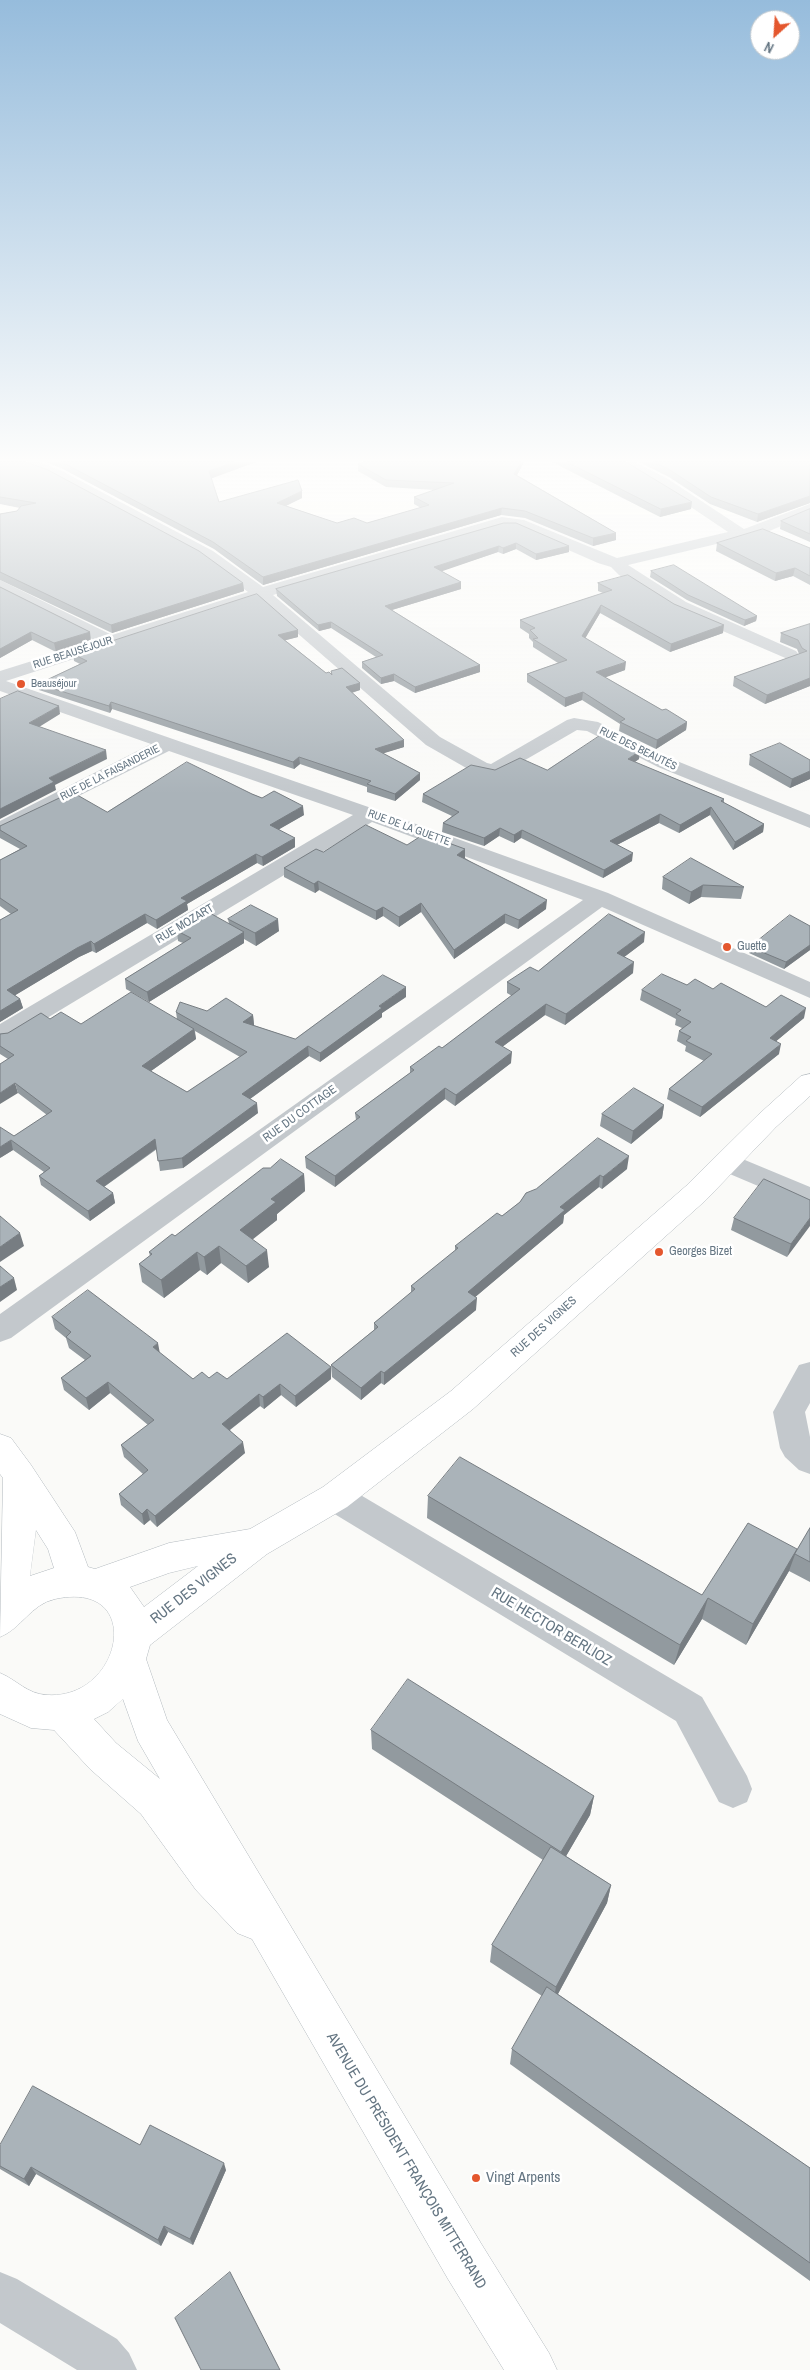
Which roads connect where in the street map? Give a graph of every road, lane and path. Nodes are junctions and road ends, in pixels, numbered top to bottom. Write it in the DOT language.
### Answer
graph roads {
  1 [pos="233,573"];
  2 [pos="330,573"];
  3 [pos="626,573"];
  4 [pos="0,585"];
  5 [pos="261,593"];
  6 [pos="110,641"];
  7 [pos="790,655"];
  8 [pos="0,677"];
  9 [pos="0,685"];
  10 [pos="167,744"];
  11 [pos="370,814"];
  12 [pos="810,822"];
  13 [pos="0,829"];
  14 [pos="600,898"];
  15 [pos="810,991"];
  16 [pos="0,1035"];
  17 [pos="810,1082"];
  18 [pos="728,1162"];
  19 [pos="810,1198"];
  20 [pos="0,1330"];
  21 [pos="810,1374"];
  22 [pos="0,1447"];
  23 [pos="810,1460"];
  24 [pos="19,1475"];
  25 [pos="335,1497"];
  26 [pos="255,1543"];
  27 [pos="86,1582"];
  28 [pos="5,1615"];
  29 [pos="132,1648"];
  30 [pos="7,1703"];
  31 [pos="62,1712"];
  32 [pos="733,1789"];
  33 [pos="281,1951"];
  34 [pos="0,2296"];
  35 [pos="112,2370"];
  36 [pos="532,2370"];
  1 -- 5 [label="street, RUE DES BEAUTÉS"];
  2 -- 5 [label="street, RUE BEAUSÉJOUR"];
  3 -- 7 [label="street"];
  4 -- 6 [label="street"];
  5 -- 6 [label="street, RUE BEAUSÉJOUR"];
  5 -- 12 [label="street, RUE DES BEAUTÉS"];
  6 -- 8 [label="street, RUE BEAUSÉJOUR"];
  9 -- 10 [label="street, RUE DE LA GUETTE"];
  10 -- 11 [label="street, RUE DE LA GUETTE"];
  10 -- 13 [label="street, RUE DE LA FAISANDERIE"];
  11 -- 14 [label="street, RUE DE LA GUETTE"];
  11 -- 16 [label="street, RUE MOZART"];
  14 -- 15 [label="street, RUE DE LA GUETTE"];
  14 -- 20 [label="street, RUE DU COTTAGE"];
  17 -- 18 [label="street, RUE DES VIGNES"];
  18 -- 19 [label="street"];
  18 -- 25 [label="street, RUE DES VIGNES"];
  21 -- 23 [label="street"];
  22 -- 24 [label="street"];
  24 -- 27 [label="street"];
  24 -- 28 [label="street"];
  25 -- 26 [label="street, RUE DES VIGNES"];
  25 -- 32 [label="street, RUE HECTOR BERLIOZ"];
  26 -- 27 [label="street, RUE DES VIGNES"];
  26 -- 29 [label="street, RUE DES VIGNES"];
  27 -- 28 [label="street, RUE DES VIGNES"];
  27 -- 29 [label="street, AVENUE DU PRÉSIDENT FRANÇOIS MITTERRAND"];
  29 -- 31 [label="street"];
  29 -- 33 [label="street, AVENUE DU PRÉSIDENT FRANÇOIS MITTERRAND"];
  30 -- 31 [label="street"];
  31 -- 33 [label="street, AVENUE DU PRÉSIDENT FRANÇOIS MITTERRAND"];
  33 -- 36 [label="street, AVENUE DU PRÉSIDENT FRANÇOIS MITTERRAND"];
  34 -- 35 [label="street"];
}
